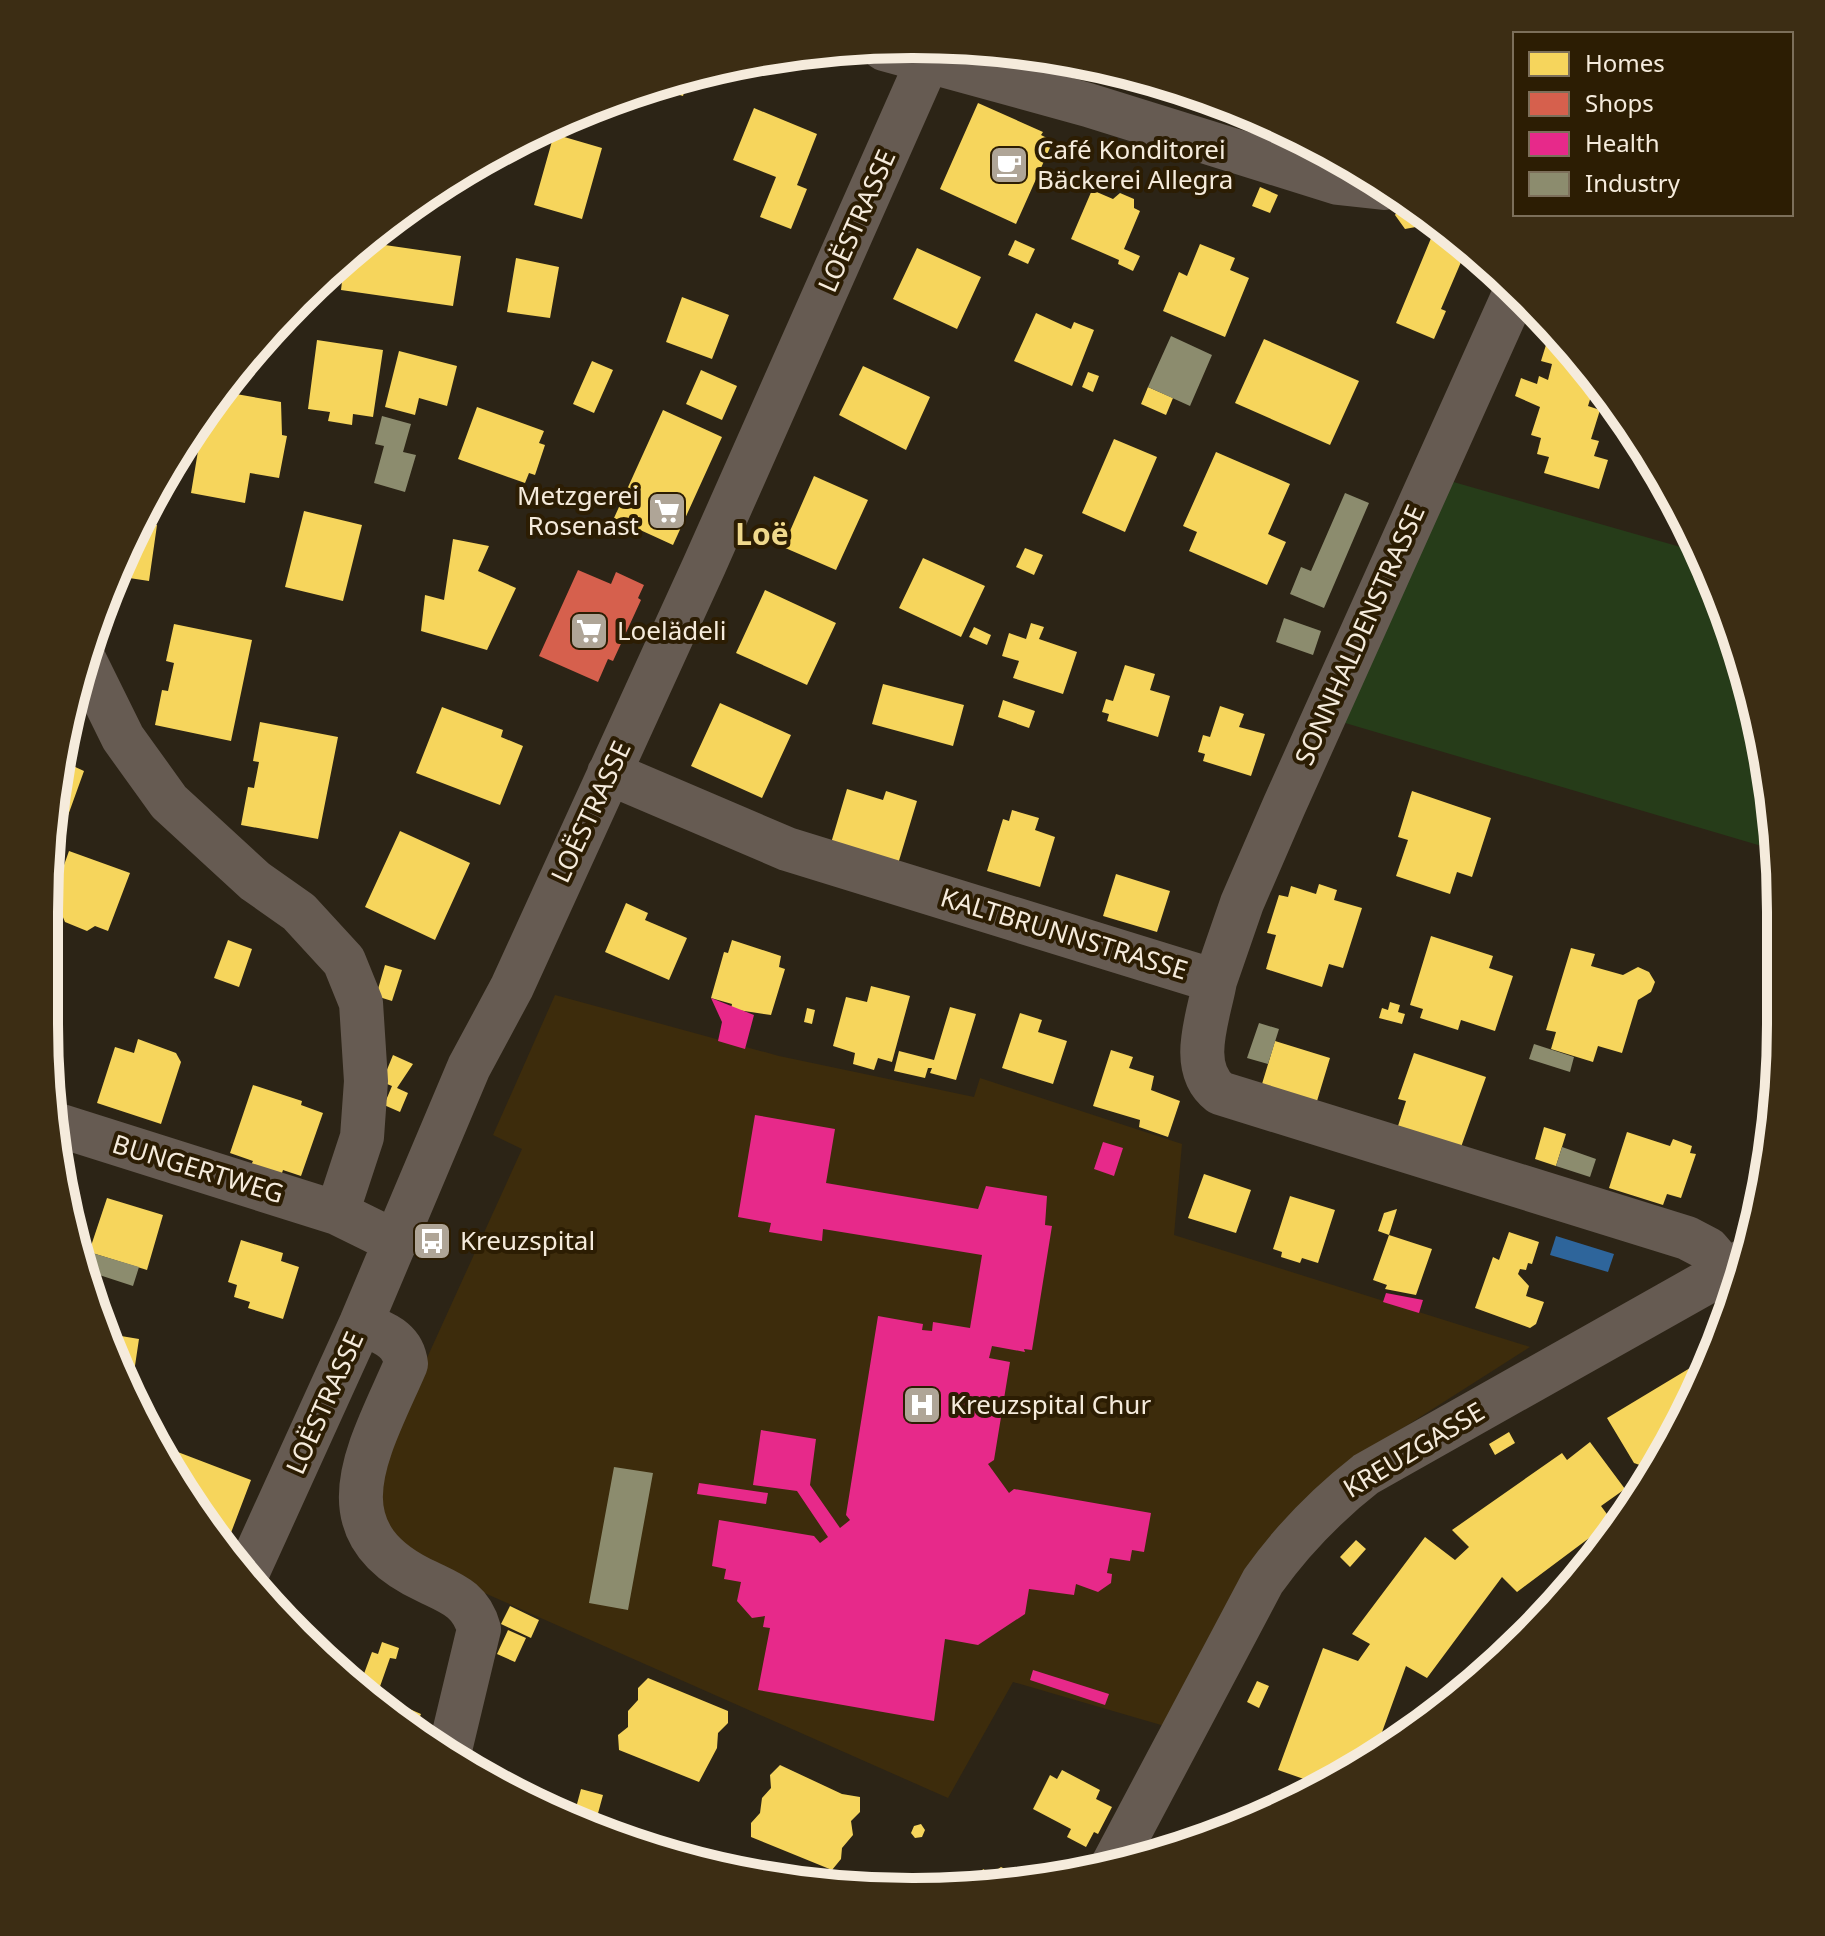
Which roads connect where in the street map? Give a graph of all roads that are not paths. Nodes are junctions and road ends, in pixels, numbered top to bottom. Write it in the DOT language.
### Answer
graph roads {
  1 [pos="929,59"];
  2 [pos="952,59"];
  3 [pos="1361,186"];
  4 [pos="1511,302"];
  5 [pos="92,675"];
  6 [pos="609,773"];
  7 [pos="1215,981"];
  8 [pos="64,1127"];
  9 [pos="337,1213"];
  10 [pos="396,1242"];
  11 [pos="1732,1264"];
  12 [pos="1731,1268"];
  13 [pos="361,1323"];
  14 [pos="251,1564"];
  15 [pos="452,1743"];
  16 [pos="1119,1853"];
  1 -- 6 [label="street, LOËSTRASSE"];
  2 -- 3 [label="street"];
  4 -- 7 [label="street, SONNHALDENSTRASSE"];
  5 -- 9 [label="street"];
  6 -- 7 [label="street, KALTBRUNNSTRASSE"];
  6 -- 10 [label="street, LOËSTRASSE"];
  7 -- 11 [label="street, KALTBRUNNSTRASSE"];
  8 -- 9 [label="street, BUNGERTWEG"];
  9 -- 10 [label="street, BUNGERTWEG"];
  10 -- 13 [label="street, LOËSTRASSE"];
  12 -- 16 [label="street, KREUZGASSE"];
  13 -- 14 [label="street, LOËSTRASSE"];
  13 -- 15 [label="street"];
}
